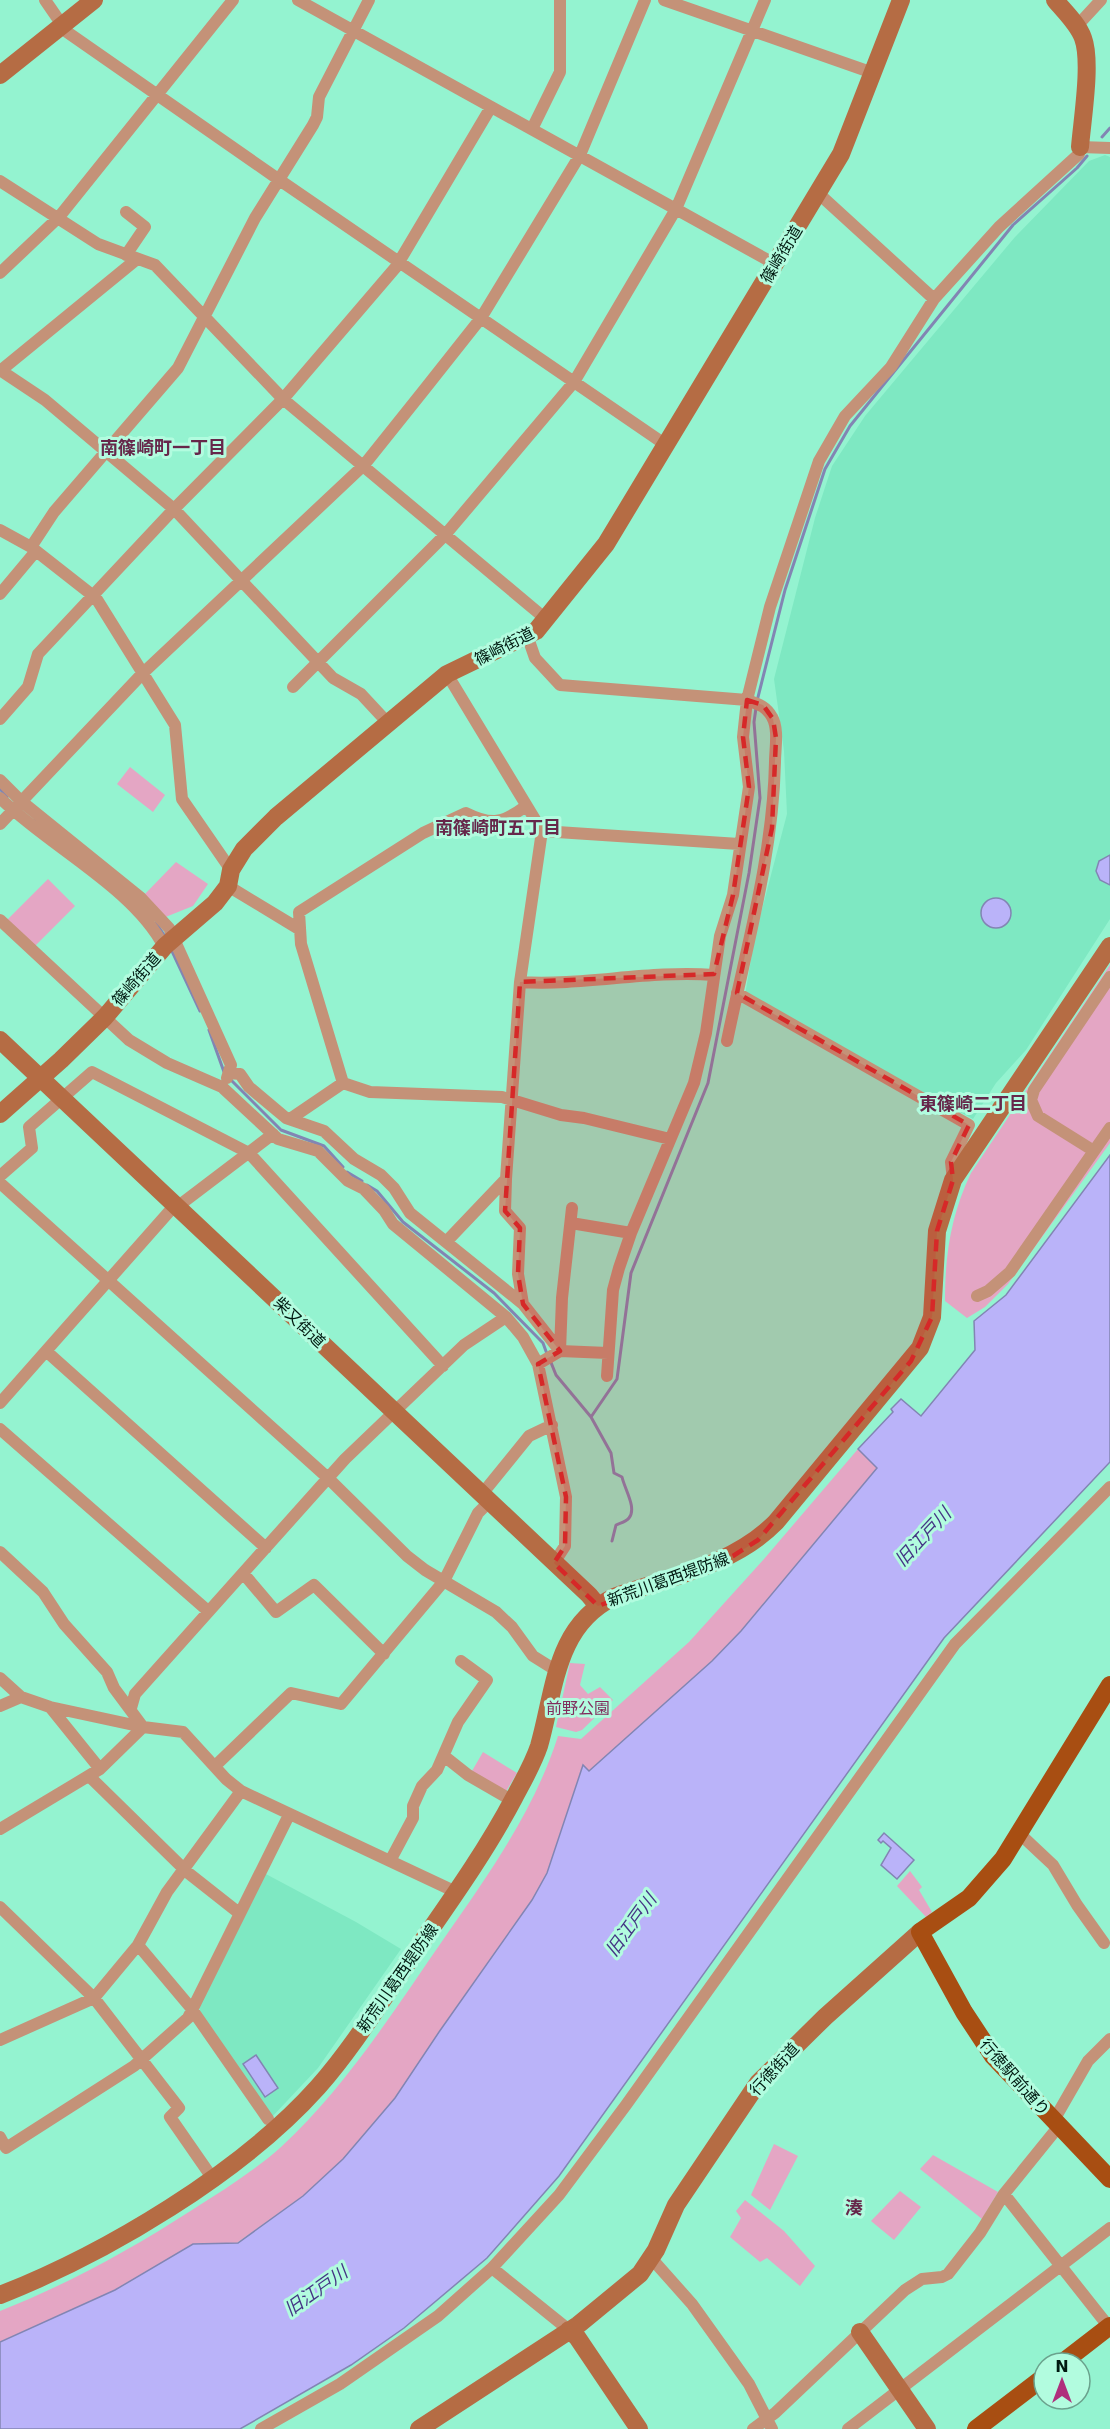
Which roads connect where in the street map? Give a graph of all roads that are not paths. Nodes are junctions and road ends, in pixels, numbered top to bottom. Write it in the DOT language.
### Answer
graph roads {
  1 [pos="45,0"];
  2 [pos="94,0"];
  3 [pos="233,0"];
  4 [pos="298,0"];
  5 [pos="369,0"];
  6 [pos="560,0"];
  7 [pos="645,0"];
  8 [pos="664,0"];
  9 [pos="765,0"];
  10 [pos="901,0"];
  11 [pos="1055,0"];
  12 [pos="1101,0"];
  13 [pos="61,26"];
  14 [pos="1077,26"];
  15 [pos="354,31"];
  16 [pos="752,32"];
  17 [pos="873,73"];
  18 [pos="0,75"];
  19 [pos="157,96"];
  20 [pos="491,107"];
  21 [pos="532,129"];
  22 [pos="1080,147"];
  23 [pos="1110,148"];
  24 [pos="580,155"];
  25 [pos="278,179"];
  26 [pos="0,181"];
  27 [pos="818,193"];
  28 [pos="676,209"];
  29 [pos="126,212"];
  30 [pos="59,218"];
  31 [pos="131,257"];
  32 [pos="399,262"];
  33 [pos="774,264"];
  34 [pos="0,273"];
  35 [pos="934,298"];
  36 [pos="204,318"];
  37 [pos="481,318"];
  38 [pos="0,371"];
  39 [pos="574,382"];
  40 [pos="283,399"];
  41 [pos="666,445"];
  42 [pos="106,450"];
  43 [pos="364,465"];
  44 [pos="174,509"];
  45 [pos="0,530"];
  46 [pos="445,535"];
  47 [pos="34,549"];
  48 [pos="243,580"];
  49 [pos="0,594"];
  50 [pos="93,594"];
  51 [pos="547,620"];
  52 [pos="527,635"];
  53 [pos="319,663"];
  54 [pos="143,673"];
  55 [pos="447,674"];
  56 [pos="293,687"];
  57 [pos="747,700"];
  58 [pos="0,719"];
  59 [pos="387,722"];
  60 [pos="0,780"];
  61 [pos="0,798"];
  62 [pos="17,806"];
  63 [pos="526,806"];
  64 [pos="0,824"];
  65 [pos="542,831"];
  66 [pos="739,844"];
  67 [pos="229,878"];
  68 [pos="3,929"];
  69 [pos="299,929"];
  70 [pos="168,944"];
  71 [pos="1110,946"];
  72 [pos="714,975"];
  73 [pos="1110,977"];
  74 [pos="520,982"];
  75 [pos="736,993"];
  76 [pos="105,1017"];
  77 [pos="0,1040"];
  78 [pos="727,1041"];
  79 [pos="230,1073"];
  80 [pos="41,1078"];
  81 [pos="343,1083"];
  82 [pos="222,1087"];
  83 [pos="63,1098"];
  84 [pos="512,1101"];
  85 [pos="0,1114"];
  86 [pos="290,1119"];
  87 [pos="1110,1128"];
  88 [pos="273,1134"];
  89 [pos="670,1139"];
  90 [pos="1094,1151"];
  91 [pos="249,1153"];
  92 [pos="0,1176"];
  93 [pos="506,1179"];
  94 [pos="953,1180"];
  95 [pos="0,1183"];
  96 [pos="176,1206"];
  97 [pos="572,1208"];
  98 [pos="571,1222"];
  99 [pos="631,1233"];
  100 [pos="446,1242"];
  101 [pos="108,1281"];
  102 [pos="977,1296"];
  103 [pos="522,1304"];
  104 [pos="506,1317"];
  105 [pos="46,1351"];
  106 [pos="560,1352"];
  107 [pos="608,1353"];
  108 [pos="538,1364"];
  109 [pos="443,1366"];
  110 [pos="607,1376"];
  111 [pos="0,1403"];
  112 [pos="394,1413"];
  113 [pos="552,1425"];
  114 [pos="0,1429"];
  115 [pos="328,1478"];
  116 [pos="1110,1487"];
  117 [pos="485,1498"];
  118 [pos="266,1548"];
  119 [pos="0,1552"];
  120 [pos="554,1563"];
  121 [pos="243,1573"];
  122 [pos="444,1581"];
  123 [pos="598,1606"];
  124 [pos="208,1611"];
  125 [pos="384,1654"];
  126 [pos="461,1661"];
  127 [pos="557,1671"];
  128 [pos="0,1678"];
  129 [pos="1109,1688"];
  130 [pos="21,1697"];
  131 [pos="0,1706"];
  132 [pos="50,1707"];
  133 [pos="131,1708"];
  134 [pos="143,1727"];
  135 [pos="444,1756"];
  136 [pos="215,1766"];
  137 [pos="100,1768"];
  138 [pos="89,1776"];
  139 [pos="241,1791"];
  140 [pos="513,1801"];
  141 [pos="289,1815"];
  142 [pos="0,1829"];
  143 [pos="1019,1833"];
  144 [pos="390,1861"];
  145 [pos="184,1868"];
  146 [pos="456,1892"];
  147 [pos="0,1907"];
  148 [pos="239,1912"];
  149 [pos="920,1932"];
  150 [pos="138,1945"];
  151 [pos="1108,1945"];
  152 [pos="94,1998"];
  153 [pos="191,2008"];
  154 [pos="1110,2038"];
  155 [pos="0,2040"];
  156 [pos="143,2058"];
  157 [pos="268,2119"];
  158 [pos="1056,2123"];
  159 [pos="0,2137"];
  160 [pos="1107,2170"];
  161 [pos="213,2179"];
  162 [pos="1004,2194"];
  163 [pos="1110,2228"];
  164 [pos="652,2259"];
  165 [pos="1061,2265"];
  166 [pos="492,2268"];
  167 [pos="0,2295"];
  168 [pos="1109,2326"];
  169 [pos="569,2330"];
  170 [pos="860,2332"];
  171 [pos="1077,2351"];
  172 [pos="1032,2385"];
  173 [pos="900,2389"];
  174 [pos="769,2424"];
  175 [pos="261,2429"];
  176 [pos="419,2429"];
  177 [pos="639,2429"];
  178 [pos="753,2429"];
  179 [pos="848,2429"];
  180 [pos="927,2429"];
  181 [pos="976,2429"];
  1 -- 13 [label="street"];
  2 -- 13 [label="street"];
  3 -- 19 [label="street"];
  4 -- 15 [label="street"];
  5 -- 15 [label="street"];
  6 -- 21 [label="street"];
  7 -- 24 [label="street"];
  8 -- 16 [label="street"];
  9 -- 16 [label="street"];
  10 -- 17 [label="street, 篠崎街道"];
  11 -- 14 [label="street"];
  12 -- 14 [label="street"];
  13 -- 18 [label="street"];
  13 -- 19 [label="street"];
  14 -- 22 [label="street"];
  15 -- 20 [label="street"];
  15 -- 25 [label="street"];
  16 -- 17 [label="street"];
  16 -- 28 [label="street"];
  17 -- 27 [label="street, 篠崎街道"];
  19 -- 25 [label="street"];
  19 -- 30 [label="street"];
  20 -- 21 [label="street"];
  20 -- 32 [label="street"];
  21 -- 24 [label="street"];
  22 -- 23 [label="street"];
  22 -- 35 [label="street"];
  24 -- 28 [label="street"];
  24 -- 37 [label="street"];
  25 -- 32 [label="street"];
  25 -- 36 [label="street"];
  26 -- 30 [label="street"];
  27 -- 33 [label="street, 篠崎街道"];
  27 -- 35 [label="street"];
  28 -- 33 [label="street"];
  28 -- 39 [label="street"];
  29 -- 31 [label="street"];
  30 -- 31 [label="street"];
  30 -- 34 [label="street"];
  31 -- 36 [label="street"];
  31 -- 38 [label="street"];
  32 -- 37 [label="street"];
  32 -- 40 [label="street"];
  33 -- 41 [label="street, 篠崎街道"];
  35 -- 57 [label="street"];
  36 -- 40 [label="street"];
  36 -- 42 [label="street"];
  37 -- 39 [label="street"];
  37 -- 43 [label="street"];
  38 -- 42 [label="street"];
  39 -- 41 [label="street"];
  39 -- 46 [label="street"];
  40 -- 43 [label="street"];
  40 -- 44 [label="street"];
  41 -- 51 [label="street, 篠崎街道"];
  42 -- 44 [label="street"];
  42 -- 47 [label="street"];
  43 -- 46 [label="street"];
  43 -- 48 [label="street"];
  44 -- 48 [label="street"];
  44 -- 50 [label="street"];
  45 -- 47 [label="street"];
  46 -- 51 [label="street"];
  46 -- 53 [label="street"];
  47 -- 49 [label="street"];
  47 -- 50 [label="street"];
  48 -- 53 [label="street"];
  48 -- 54 [label="street"];
  50 -- 54 [label="street"];
  50 -- 58 [label="street"];
  51 -- 52 [label="street, 篠崎街道"];
  52 -- 55 [label="street, 篠崎街道"];
  52 -- 57 [label="street"];
  53 -- 56 [label="street"];
  53 -- 59 [label="street"];
  54 -- 62 [label="street"];
  54 -- 67 [label="street"];
  55 -- 59 [label="street, 篠崎街道"];
  55 -- 63 [label="street"];
  57 -- 66 [label="street"];
  57 -- 75 [label="street"];
  59 -- 67 [label="street, 篠崎街道"];
  60 -- 62 [label="street"];
  61 -- 62 [label="street"];
  62 -- 64 [label="street"];
  62 -- 70 [label="street"];
  63 -- 65 [label="street"];
  63 -- 69 [label="street"];
  65 -- 66 [label="street"];
  65 -- 74 [label="street"];
  66 -- 72 [label="street"];
  67 -- 69 [label="street"];
  67 -- 70 [label="street, 篠崎街道"];
  68 -- 76 [label="street"];
  69 -- 81 [label="street"];
  70 -- 76 [label="street, 篠崎街道"];
  70 -- 79 [label="street"];
  71 -- 94 [label="street, 新荒川葛西堤防線"];
  72 -- 74 [label="street"];
  72 -- 89 [label="street"];
  73 -- 90 [label="street"];
  74 -- 84 [label="street"];
  75 -- 78 [label="street"];
  75 -- 94 [label="street"];
  76 -- 80 [label="street, 篠崎街道"];
  76 -- 82 [label="street"];
  77 -- 80 [label="street, 柴又街道"];
  79 -- 82 [label="street"];
  79 -- 86 [label="street"];
  80 -- 83 [label="street, 柴又街道"];
  80 -- 85 [label="street, 篠崎街道"];
  81 -- 84 [label="street"];
  81 -- 86 [label="street"];
  82 -- 88 [label="street"];
  83 -- 91 [label="street"];
  83 -- 92 [label="street"];
  83 -- 96 [label="street, 柴又街道"];
  84 -- 89 [label="street"];
  84 -- 93 [label="street"];
  86 -- 100 [label="street"];
  87 -- 90 [label="street"];
  88 -- 91 [label="street"];
  88 -- 104 [label="street"];
  89 -- 99 [label="street"];
  90 -- 102 [label="street"];
  91 -- 96 [label="street"];
  91 -- 109 [label="street"];
  93 -- 100 [label="street"];
  93 -- 103 [label="street"];
  94 -- 123 [label="street, 新荒川葛西堤防線"];
  95 -- 101 [label="street"];
  96 -- 101 [label="street"];
  96 -- 112 [label="street, 柴又街道"];
  97 -- 98 [label="street"];
  98 -- 99 [label="street"];
  98 -- 106 [label="street"];
  99 -- 107 [label="street"];
  100 -- 103 [label="street"];
  101 -- 105 [label="street"];
  101 -- 115 [label="street"];
  103 -- 106 [label="street"];
  104 -- 108 [label="street"];
  104 -- 109 [label="street"];
  105 -- 111 [label="street"];
  105 -- 118 [label="street"];
  106 -- 107 [label="street"];
  106 -- 108 [label="street"];
  107 -- 110 [label="street"];
  108 -- 113 [label="street"];
  109 -- 112 [label="street"];
  112 -- 115 [label="street"];
  112 -- 117 [label="street, 柴又街道"];
  113 -- 117 [label="street"];
  113 -- 120 [label="street"];
  114 -- 124 [label="street"];
  115 -- 118 [label="street"];
  115 -- 122 [label="street"];
  116 -- 166 [label="street"];
  117 -- 120 [label="street, 柴又街道"];
  117 -- 122 [label="street"];
  118 -- 121 [label="street"];
  119 -- 133 [label="street"];
  120 -- 123 [label="street, 柴又街道"];
  121 -- 124 [label="street"];
  121 -- 125 [label="street"];
  122 -- 125 [label="street"];
  122 -- 127 [label="street"];
  123 -- 127 [label="street, 新荒川葛西堤防線"];
  124 -- 133 [label="street"];
  125 -- 136 [label="street"];
  126 -- 135 [label="street"];
  127 -- 140 [label="street, 新荒川葛西堤防線"];
  128 -- 130 [label="street"];
  129 -- 143 [label="main road, 行徳街道"];
  130 -- 131 [label="street"];
  130 -- 132 [label="street"];
  132 -- 134 [label="street"];
  132 -- 137 [label="street"];
  133 -- 134 [label="street"];
  134 -- 136 [label="street"];
  134 -- 137 [label="street"];
  135 -- 140 [label="street"];
  135 -- 144 [label="street"];
  136 -- 139 [label="street"];
  137 -- 138 [label="street"];
  138 -- 142 [label="street"];
  138 -- 145 [label="street"];
  139 -- 141 [label="street"];
  139 -- 145 [label="street"];
  140 -- 146 [label="street, 新荒川葛西堤防線"];
  141 -- 144 [label="street"];
  141 -- 148 [label="street"];
  143 -- 149 [label="main road, 行徳街道"];
  143 -- 151 [label="street"];
  144 -- 146 [label="street"];
  145 -- 148 [label="street"];
  145 -- 150 [label="street"];
  146 -- 161 [label="street, 新荒川葛西堤防線"];
  147 -- 152 [label="street"];
  148 -- 153 [label="street"];
  149 -- 158 [label="main road, 行徳駅前通り"];
  149 -- 164 [label="street, 行徳街道"];
  150 -- 152 [label="street"];
  150 -- 153 [label="street"];
  152 -- 155 [label="street"];
  152 -- 156 [label="street"];
  153 -- 156 [label="street"];
  153 -- 157 [label="street"];
  154 -- 158 [label="street"];
  156 -- 159 [label="street"];
  156 -- 161 [label="street"];
  158 -- 160 [label="main road, 行徳駅前通り"];
  158 -- 162 [label="street"];
  161 -- 167 [label="street, 新荒川葛西堤防線"];
  162 -- 165 [label="street"];
  162 -- 170 [label="street"];
  163 -- 165 [label="street"];
  164 -- 169 [label="street, 行徳街道"];
  164 -- 174 [label="street"];
  165 -- 168 [label="street"];
  165 -- 173 [label="street"];
  166 -- 169 [label="street"];
  166 -- 175 [label="street"];
  168 -- 171 [label="main road"];
  169 -- 176 [label="street, 行徳街道"];
  169 -- 177 [label="street"];
  170 -- 173 [label="street"];
  170 -- 174 [label="street"];
  172 -- 181 [label="main road"];
  173 -- 179 [label="street"];
  173 -- 180 [label="street"];
  174 -- 178 [label="street"];
}
